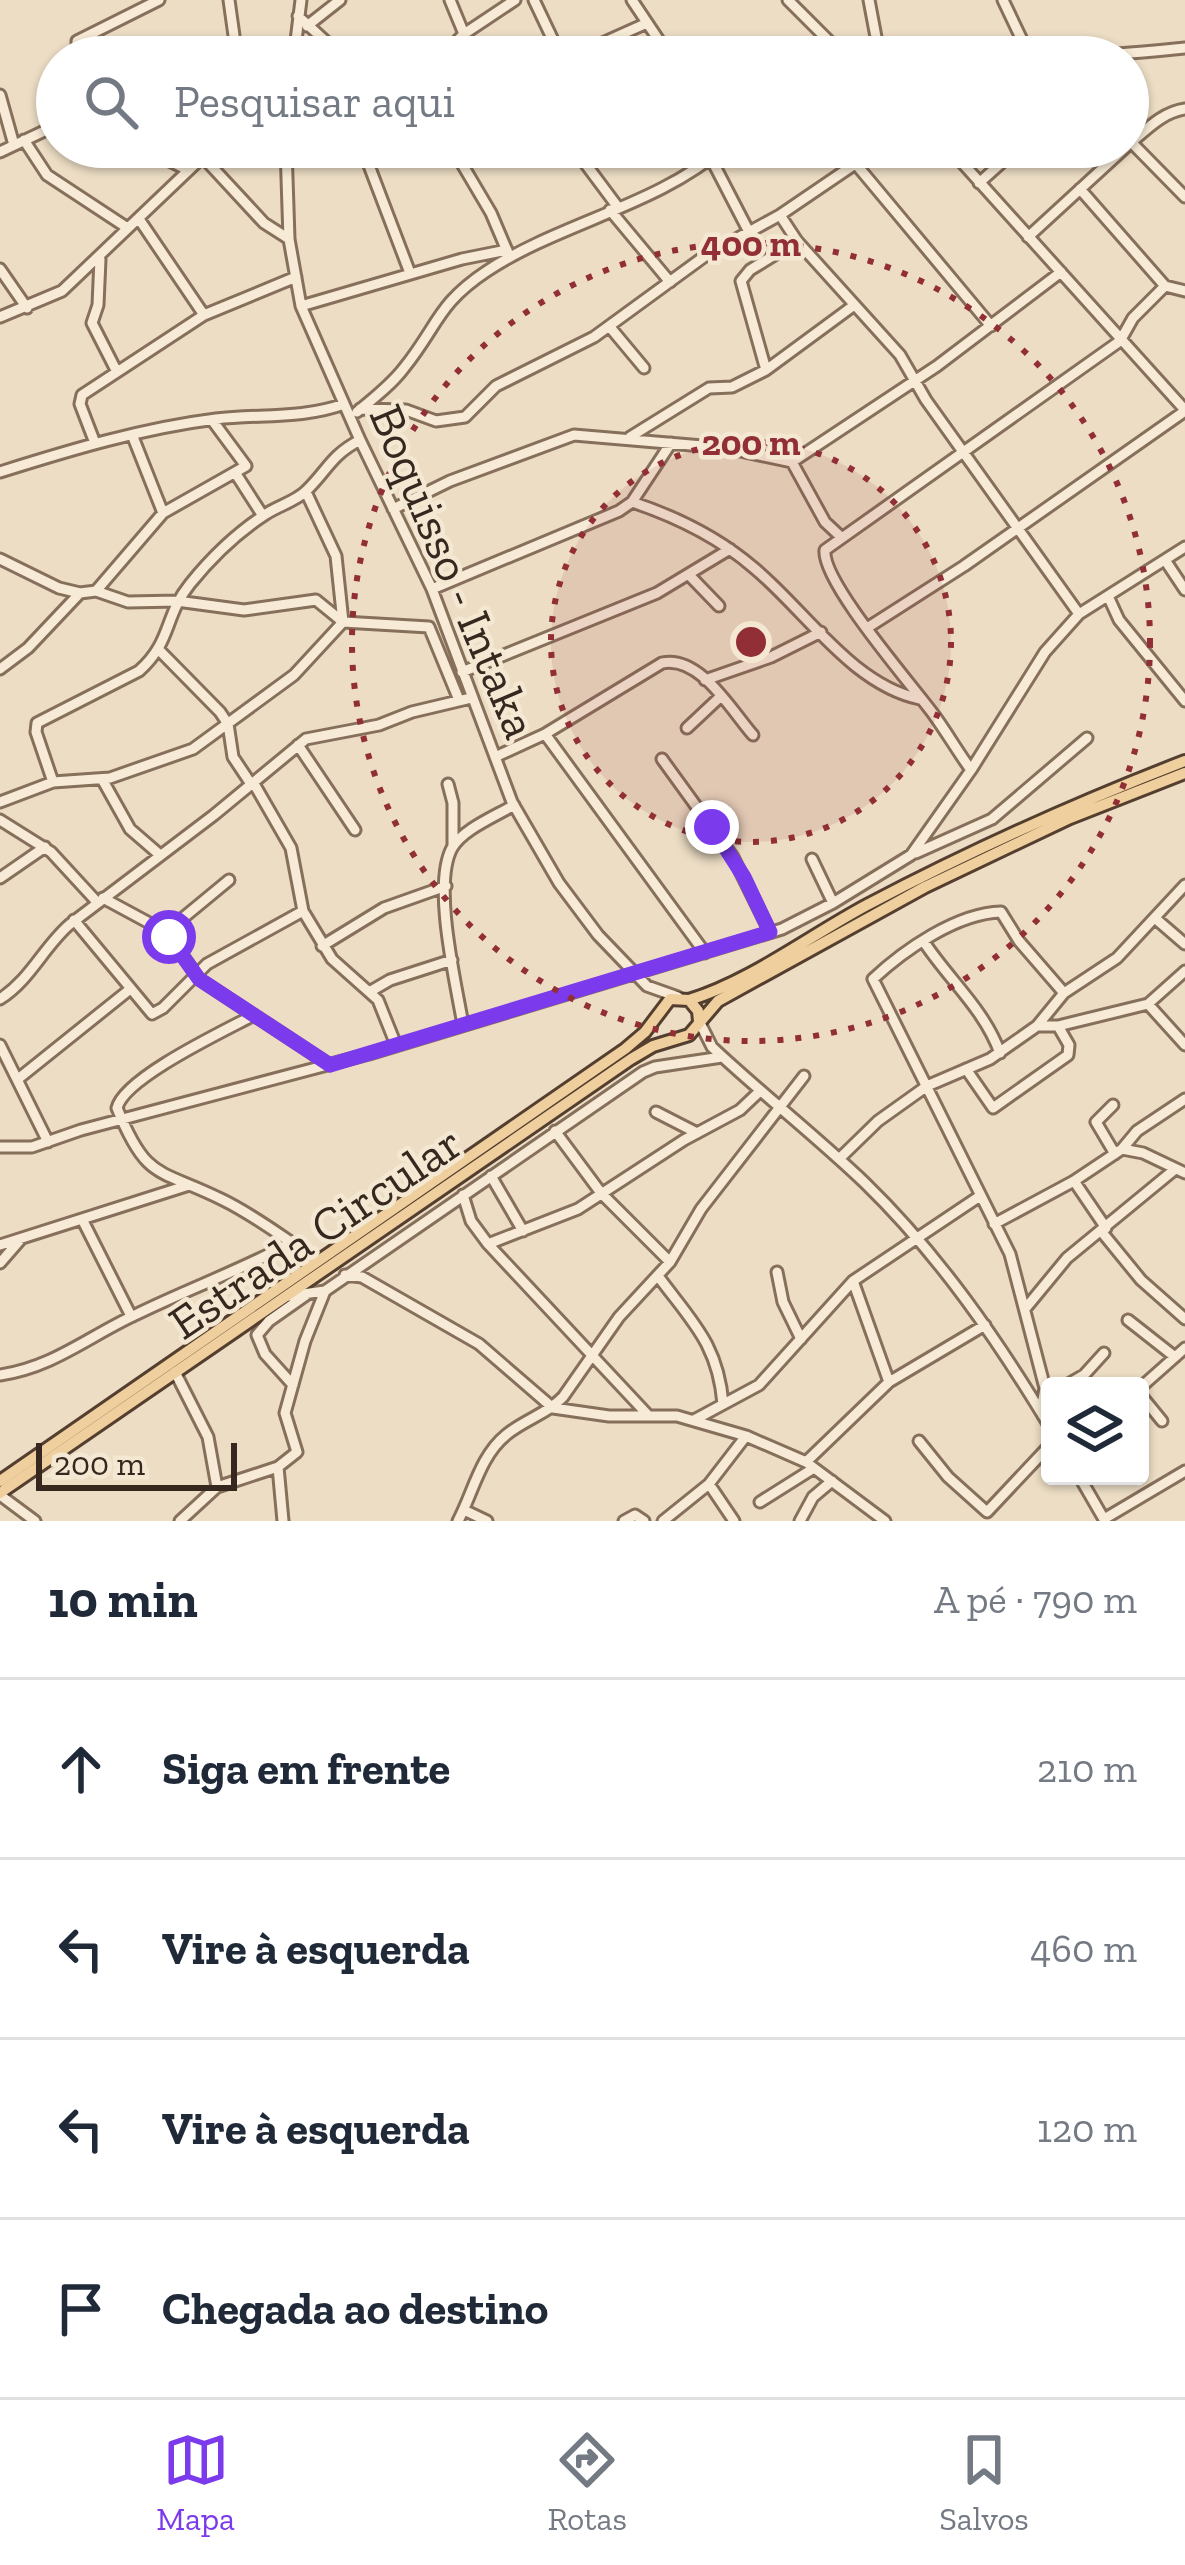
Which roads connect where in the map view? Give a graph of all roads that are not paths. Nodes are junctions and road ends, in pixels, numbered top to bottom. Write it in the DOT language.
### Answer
graph roads {
  1 [pos="159,0"];
  2 [pos="229,0"];
  3 [pos="301,0"];
  4 [pos="340,0"];
  5 [pos="450,0"];
  6 [pos="515,0"];
  7 [pos="534,0"];
  8 [pos="632,0"];
  9 [pos="788,0"];
  10 [pos="869,0"];
  11 [pos="1003,0"];
  12 [pos="298,16"];
  13 [pos="647,23"];
  14 [pos="307,26"];
  15 [pos="87,36"];
  16 [pos="234,36"];
  17 [pos="296,36"];
  18 [pos="321,36"];
  19 [pos="462,36"];
  20 [pos="551,36"];
  21 [pos="618,36"];
  22 [pos="656,36"];
  23 [pos="824,36"];
  24 [pos="876,36"];
  25 [pos="1020,36"];
  26 [pos="1185,48"];
  27 [pos="1149,52"];
  28 [pos="0,95"];
  29 [pos="1185,109"];
  30 [pos="1149,127"];
  31 [pos="36,135"];
  32 [pos="19,143"];
  33 [pos="0,152"];
  34 [pos="36,162"];
  35 [pos="1149,164"];
  36 [pos="41,168"];
  37 [pos="213,168"];
  38 [pos="287,168"];
  39 [pos="370,168"];
  40 [pos="464,168"];
  41 [pos="587,168"];
  42 [pos="694,168"];
  43 [pos="714,168"];
  44 [pos="848,168"];
  45 [pos="859,168"];
  46 [pos="966,168"];
  47 [pos="996,168"];
  48 [pos="1103,168"];
  49 [pos="187,169"];
  50 [pos="979,183"];
  51 [pos="1080,189"];
  52 [pos="1185,197"];
  53 [pos="613,208"];
  54 [pos="780,215"];
  55 [pos="140,218"];
  56 [pos="126,227"];
  57 [pos="749,232"];
  58 [pos="1028,237"];
  59 [pos="290,239"];
  60 [pos="797,242"];
  61 [pos="509,254"];
  62 [pos="100,258"];
  63 [pos="0,269"];
  64 [pos="1061,272"];
  65 [pos="410,273"];
  66 [pos="296,277"];
  67 [pos="670,282"];
  68 [pos="1165,286"];
  69 [pos="1185,291"];
  70 [pos="301,306"];
  71 [pos="853,306"];
  72 [pos="27,308"];
  73 [pos="204,315"];
  74 [pos="0,317"];
  75 [pos="609,326"];
  76 [pos="991,326"];
  77 [pos="1120,341"];
  78 [pos="644,368"];
  79 [pos="766,370"];
  80 [pos="117,372"];
  81 [pos="914,380"];
  82 [pos="344,404"];
  83 [pos="361,409"];
  84 [pos="1185,411"];
  85 [pos="350,417"];
  86 [pos="212,420"];
  87 [pos="134,437"];
  88 [pos="630,437"];
  89 [pos="360,440"];
  90 [pos="95,443"];
  91 [pos="671,443"];
  92 [pos="965,454"];
  93 [pos="792,462"];
  94 [pos="0,472"];
  95 [pos="236,474"];
  96 [pos="306,492"];
  97 [pos="632,502"];
  98 [pos="393,509"];
  99 [pos="163,513"];
  100 [pos="263,516"];
  101 [pos="1017,529"];
  102 [pos="841,537"];
  103 [pos="1185,547"];
  104 [pos="730,548"];
  105 [pos="0,559"];
  106 [pos="1165,560"];
  107 [pos="690,576"];
  108 [pos="432,589"];
  109 [pos="1185,590"];
  110 [pos="96,591"];
  111 [pos="80,593"];
  112 [pos="1108,596"];
  113 [pos="177,602"];
  114 [pos="719,606"];
  115 [pos="1079,614"];
  116 [pos="343,622"];
  117 [pos="867,628"];
  118 [pos="820,632"];
  119 [pos="160,651"];
  120 [pos="0,669"];
  121 [pos="462,672"];
  122 [pos="705,680"];
  123 [pos="720,698"];
  124 [pos="465,699"];
  125 [pos="922,700"];
  126 [pos="1185,701"];
  127 [pos="228,724"];
  128 [pos="687,728"];
  129 [pos="545,734"];
  130 [pos="753,735"];
  131 [pos="1087,738"];
  132 [pos="298,745"];
  133 [pos="495,757"];
  134 [pos="662,759"];
  135 [pos="1185,760"];
  136 [pos="971,770"];
  137 [pos="1185,773"];
  138 [pos="102,778"];
  139 [pos="53,782"];
  140 [pos="252,783"];
  141 [pos="448,784"];
  142 [pos="0,802"];
  143 [pos="514,805"];
  144 [pos="0,820"];
  145 [pos="355,830"];
  146 [pos="453,845"];
  147 [pos="45,848"];
  148 [pos="160,855"];
  149 [pos="911,855"];
  150 [pos="812,859"];
  151 [pos="0,878"];
  152 [pos="229,880"];
  153 [pos="1185,885"];
  154 [pos="446,886"];
  155 [pos="100,900"];
  156 [pos="833,903"];
  157 [pos="303,911"];
  158 [pos="1156,919"];
  159 [pos="74,920"];
  160 [pos="166,932"];
  161 [pos="770,932"];
  162 [pos="924,942"];
  163 [pos="1185,944"];
  164 [pos="322,946"];
  165 [pos="705,952"];
  166 [pos="452,960"];
  167 [pos="1185,971"];
  168 [pos="194,974"];
  169 [pos="633,974"];
  170 [pos="647,986"];
  171 [pos="129,990"];
  172 [pos="371,991"];
  173 [pos="1064,993"];
  174 [pos="0,999"];
  175 [pos="686,999"];
  176 [pos="1148,1004"];
  177 [pos="254,1016"];
  178 [pos="658,1016"];
  179 [pos="699,1021"];
  180 [pos="463,1025"];
  181 [pos="1037,1026"];
  182 [pos="1058,1026"];
  183 [pos="680,1037"];
  184 [pos="0,1045"];
  185 [pos="1185,1045"];
  186 [pos="396,1046"];
  187 [pos="712,1047"];
  188 [pos="1000,1053"];
  189 [pos="722,1057"];
  190 [pos="330,1065"];
  191 [pos="966,1069"];
  192 [pos="804,1076"];
  193 [pos="18,1079"];
  194 [pos="927,1085"];
  195 [pos="760,1091"];
  196 [pos="1185,1099"];
  197 [pos="1113,1105"];
  198 [pos="780,1110"];
  199 [pos="656,1112"];
  200 [pos="122,1121"];
  201 [pos="555,1131"];
  202 [pos="697,1133"];
  203 [pos="48,1142"];
  204 [pos="0,1148"];
  205 [pos="1118,1151"];
  206 [pos="839,1159"];
  207 [pos="1180,1172"];
  208 [pos="491,1176"];
  209 [pos="1074,1181"];
  210 [pos="188,1186"];
  211 [pos="601,1193"];
  212 [pos="464,1195"];
  213 [pos="980,1196"];
  214 [pos="83,1221"];
  215 [pos="994,1224"];
  216 [pos="1103,1230"];
  217 [pos="524,1231"];
  218 [pos="20,1240"];
  219 [pos="917,1240"];
  220 [pos="291,1243"];
  221 [pos="488,1244"];
  222 [pos="0,1245"];
  223 [pos="318,1260"];
  224 [pos="670,1262"];
  225 [pos="0,1263"];
  226 [pos="359,1265"];
  227 [pos="777,1272"];
  228 [pos="345,1275"];
  229 [pos="658,1276"];
  230 [pos="362,1277"];
  231 [pos="854,1281"];
  232 [pos="325,1291"];
  233 [pos="308,1295"];
  234 [pos="286,1296"];
  235 [pos="1025,1309"];
  236 [pos="131,1316"];
  237 [pos="318,1316"];
  238 [pos="1185,1318"];
  239 [pos="1127,1320"];
  240 [pos="985,1325"];
  241 [pos="801,1339"];
  242 [pos="1185,1348"];
  243 [pos="1104,1353"];
  244 [pos="592,1355"];
  245 [pos="1175,1358"];
  246 [pos="1,1372"];
  247 [pos="175,1372"];
  248 [pos="1043,1377"];
  249 [pos="1081,1377"];
  250 [pos="889,1382"];
  251 [pos="1149,1383"];
  252 [pos="293,1385"];
  253 [pos="1149,1403"];
  254 [pos="723,1404"];
  255 [pos="553,1408"];
  256 [pos="1041,1412"];
  257 [pos="647,1414"];
  258 [pos="694,1420"];
  259 [pos="1162,1421"];
  260 [pos="746,1436"];
  261 [pos="919,1441"];
  262 [pos="1041,1454"];
  263 [pos="810,1465"];
  264 [pos="278,1466"];
  265 [pos="0,1470"];
  266 [pos="15,1470"];
  267 [pos="1185,1472"];
  268 [pos="0,1480"];
  269 [pos="832,1480"];
  270 [pos="709,1484"];
  271 [pos="1084,1485"];
  272 [pos="218,1487"];
  273 [pos="0,1494"];
  274 [pos="760,1502"];
  275 [pos="461,1516"];
  276 [pos="1105,1520"];
  277 [pos="35,1521"];
  278 [pos="180,1521"];
  279 [pos="283,1521"];
  280 [pos="487,1521"];
  281 [pos="624,1521"];
  282 [pos="644,1521"];
  283 [pos="663,1521"];
  284 [pos="734,1521"];
  285 [pos="800,1521"];
  286 [pos="885,1521"];
  1 -- 15 [label="street"];
  2 -- 16 [label="street"];
  3 -- 12 [label="street"];
  4 -- 14 [label="street"];
  5 -- 19 [label="street"];
  6 -- 19 [label="street"];
  7 -- 20 [label="street"];
  8 -- 13 [label="street"];
  9 -- 23 [label="street"];
  10 -- 24 [label="street"];
  11 -- 25 [label="street"];
  12 -- 14 [label="street"];
  12 -- 17 [label="street"];
  13 -- 21 [label="street"];
  13 -- 22 [label="street"];
  14 -- 18 [label="street"];
  26 -- 27 [label="street"];
  28 -- 32 [label="street"];
  29 -- 30 [label="street"];
  31 -- 32 [label="street"];
  32 -- 33 [label="street"];
  32 -- 34 [label="street"];
  35 -- 52 [label="street"];
  36 -- 56 [label="street"];
  37 -- 59 [label="street"];
  38 -- 59 [label="street, Boquisso - Intaka"];
  39 -- 65 [label="street"];
  40 -- 61 [label="street"];
  41 -- 53 [label="street"];
  42 -- 53 [label="street"];
  43 -- 57 [label="street"];
  44 -- 54 [label="street"];
  45 -- 76 [label="street"];
  46 -- 50 [label="street"];
  47 -- 50 [label="street"];
  48 -- 51 [label="street"];
  49 -- 55 [label="street"];
  50 -- 58 [label="street"];
  51 -- 58 [label="street"];
  51 -- 68 [label="street"];
  53 -- 61 [label="street"];
  53 -- 67 [label="street"];
  54 -- 57 [label="street"];
  54 -- 60 [label="street"];
  55 -- 56 [label="street"];
  55 -- 73 [label="street"];
  56 -- 62 [label="street"];
  57 -- 67 [label="street"];
  58 -- 64 [label="street"];
  59 -- 66 [label="street, Boquisso - Intaka"];
  60 -- 71 [label="street"];
  60 -- 79 [label="street"];
  61 -- 65 [label="street"];
  61 -- 83 [label="street"];
  62 -- 72 [label="street"];
  62 -- 80 [label="street"];
  63 -- 72 [label="street"];
  64 -- 76 [label="street"];
  64 -- 77 [label="street"];
  65 -- 70 [label="street"];
  66 -- 70 [label="street, Boquisso - Intaka"];
  66 -- 73 [label="street"];
  67 -- 75 [label="street"];
  68 -- 69 [label="street"];
  68 -- 77 [label="street"];
  70 -- 82 [label="street, Boquisso - Intaka"];
  71 -- 79 [label="street"];
  71 -- 81 [label="street"];
  72 -- 74 [label="street"];
  73 -- 80 [label="street"];
  75 -- 78 [label="street"];
  75 -- 83 [label="street"];
  76 -- 81 [label="street"];
  77 -- 84 [label="street"];
  77 -- 92 [label="street"];
  79 -- 88 [label="street"];
  80 -- 90 [label="street"];
  81 -- 92 [label="street"];
  81 -- 93 [label="street"];
  82 -- 85 [label="street, Boquisso - Intaka"];
  82 -- 86 [label="street"];
  83 -- 85 [label="street"];
  84 -- 101 [label="street"];
  85 -- 89 [label="street, Boquisso - Intaka"];
  86 -- 87 [label="street"];
  86 -- 95 [label="street"];
  87 -- 90 [label="street"];
  87 -- 99 [label="street"];
  88 -- 91 [label="street"];
  88 -- 98 [label="street"];
  89 -- 96 [label="street"];
  89 -- 98 [label="street, Boquisso - Intaka"];
  90 -- 94 [label="street"];
  91 -- 93 [label="street"];
  91 -- 97 [label="street"];
  92 -- 101 [label="street"];
  92 -- 102 [label="street"];
  93 -- 102 [label="street"];
  95 -- 99 [label="street"];
  95 -- 100 [label="street"];
  96 -- 100 [label="street"];
  96 -- 116 [label="street"];
  97 -- 104 [label="street"];
  97 -- 108 [label="street"];
  98 -- 108 [label="street, Boquisso - Intaka"];
  99 -- 110 [label="street"];
  100 -- 113 [label="street"];
  101 -- 115 [label="street"];
  101 -- 117 [label="street"];
  102 -- 117 [label="street"];
  103 -- 106 [label="street"];
  104 -- 107 [label="street"];
  104 -- 118 [label="street"];
  105 -- 111 [label="street"];
  106 -- 109 [label="street"];
  106 -- 112 [label="street"];
  107 -- 114 [label="street"];
  107 -- 121 [label="street"];
  108 -- 121 [label="street, Boquisso - Intaka"];
  110 -- 111 [label="street"];
  110 -- 113 [label="street"];
  111 -- 120 [label="street"];
  112 -- 115 [label="street"];
  112 -- 126 [label="street"];
  113 -- 116 [label="street"];
  113 -- 119 [label="street"];
  115 -- 136 [label="street"];
  116 -- 124 [label="street"];
  116 -- 127 [label="street"];
  117 -- 125 [label="street"];
  118 -- 122 [label="street"];
  118 -- 125 [label="street"];
  119 -- 127 [label="street"];
  119 -- 139 [label="street"];
  121 -- 124 [label="street, Boquisso - Intaka"];
  122 -- 123 [label="street"];
  122 -- 129 [label="street"];
  123 -- 128 [label="street"];
  123 -- 130 [label="street"];
  124 -- 132 [label="street"];
  124 -- 133 [label="street, Boquisso - Intaka"];
  125 -- 136 [label="street"];
  127 -- 138 [label="street"];
  127 -- 140 [label="street"];
  129 -- 133 [label="street"];
  129 -- 165 [label="street"];
  131 -- 149 [label="street"];
  132 -- 140 [label="street"];
  132 -- 145 [label="street"];
  133 -- 143 [label="street, Boquisso - Intaka"];
  134 -- 161 [label="street"];
  135 -- 175 [label="main road"];
  136 -- 149 [label="street"];
  137 -- 179 [label="main road"];
  138 -- 139 [label="street"];
  138 -- 148 [label="street"];
  139 -- 142 [label="street"];
  140 -- 148 [label="street"];
  140 -- 157 [label="street"];
  141 -- 146 [label="street"];
  143 -- 146 [label="street"];
  143 -- 169 [label="street, Boquisso - Intaka"];
  144 -- 147 [label="street"];
  146 -- 154 [label="street"];
  147 -- 151 [label="street"];
  147 -- 155 [label="street"];
  148 -- 155 [label="street"];
  149 -- 156 [label="street"];
  150 -- 156 [label="street"];
  152 -- 160 [label="street"];
  153 -- 158 [label="street"];
  154 -- 164 [label="street"];
  154 -- 166 [label="street"];
  155 -- 159 [label="street"];
  155 -- 160 [label="street"];
  156 -- 161 [label="street"];
  157 -- 164 [label="street"];
  157 -- 168 [label="street"];
  158 -- 163 [label="street"];
  158 -- 173 [label="street"];
  159 -- 171 [label="street"];
  159 -- 174 [label="street"];
  160 -- 168 [label="street"];
  161 -- 165 [label="street"];
  162 -- 173 [label="street"];
  162 -- 188 [label="street"];
  162 -- 194 [label="street"];
  164 -- 172 [label="street"];
  165 -- 169 [label="street"];
  166 -- 172 [label="street"];
  166 -- 180 [label="street"];
  167 -- 176 [label="street"];
  168 -- 171 [label="street"];
  168 -- 177 [label="street"];
  169 -- 170 [label="street, Boquisso - Intaka"];
  169 -- 180 [label="street"];
  170 -- 175 [label="street"];
  170 -- 178 [label="street"];
  171 -- 193 [label="street"];
  172 -- 186 [label="street"];
  173 -- 181 [label="street"];
  175 -- 178 [label="main road"];
  175 -- 179 [label="main road"];
  176 -- 182 [label="street"];
  176 -- 185 [label="street"];
  177 -- 190 [label="street"];
  177 -- 200 [label="street"];
  178 -- 183 [label="main road"];
  178 -- 223 [label="main road, Estrada Circular"];
  179 -- 183 [label="main road"];
  179 -- 187 [label="street"];
  180 -- 186 [label="street"];
  181 -- 182 [label="street"];
  181 -- 188 [label="street"];
  182 -- 191 [label="street"];
  183 -- 187 [label="street"];
  183 -- 234 [label="main road, Estrada Circular"];
  184 -- 193 [label="street"];
  186 -- 190 [label="street"];
  187 -- 189 [label="street"];
  188 -- 191 [label="street"];
  189 -- 195 [label="street"];
  189 -- 201 [label="street"];
  190 -- 200 [label="street"];
  191 -- 194 [label="street"];
  192 -- 198 [label="street"];
  193 -- 203 [label="street"];
  194 -- 206 [label="street"];
  194 -- 213 [label="street"];
  195 -- 198 [label="street"];
  195 -- 202 [label="street"];
  196 -- 205 [label="street"];
  197 -- 205 [label="street"];
  198 -- 206 [label="street"];
  198 -- 224 [label="street"];
  199 -- 202 [label="street"];
  200 -- 203 [label="street"];
  200 -- 210 [label="street"];
  201 -- 208 [label="street"];
  201 -- 211 [label="street"];
  202 -- 211 [label="street"];
  203 -- 204 [label="street"];
  205 -- 207 [label="street"];
  205 -- 209 [label="street"];
  206 -- 219 [label="street"];
  207 -- 216 [label="street"];
  208 -- 212 [label="street"];
  208 -- 217 [label="street"];
  209 -- 215 [label="street"];
  209 -- 216 [label="street"];
  210 -- 214 [label="street"];
  210 -- 220 [label="street"];
  211 -- 217 [label="street"];
  211 -- 224 [label="street"];
  212 -- 221 [label="street"];
  212 -- 226 [label="street"];
  213 -- 215 [label="street"];
  213 -- 219 [label="street"];
  214 -- 218 [label="street"];
  214 -- 236 [label="street"];
  215 -- 235 [label="street"];
  216 -- 235 [label="street"];
  216 -- 238 [label="street"];
  217 -- 221 [label="street"];
  218 -- 222 [label="street"];
  218 -- 225 [label="street"];
  219 -- 231 [label="street"];
  219 -- 240 [label="street"];
  220 -- 223 [label="street"];
  220 -- 236 [label="street"];
  221 -- 244 [label="street"];
  223 -- 266 [label="main road, Estrada Circular"];
  224 -- 229 [label="street"];
  226 -- 228 [label="street"];
  226 -- 230 [label="street"];
  227 -- 241 [label="street"];
  228 -- 230 [label="street"];
  228 -- 232 [label="street"];
  229 -- 244 [label="street"];
  229 -- 254 [label="street"];
  230 -- 255 [label="street"];
  231 -- 241 [label="street"];
  231 -- 250 [label="street"];
  232 -- 233 [label="street"];
  232 -- 237 [label="street"];
  233 -- 234 [label="street"];
  233 -- 237 [label="street"];
  233 -- 252 [label="street"];
  234 -- 247 [label="main road, Estrada Circular"];
  235 -- 248 [label="street"];
  236 -- 246 [label="street"];
  237 -- 252 [label="street"];
  239 -- 245 [label="street"];
  240 -- 250 [label="street"];
  240 -- 256 [label="street"];
  241 -- 254 [label="street"];
  242 -- 245 [label="street"];
  243 -- 249 [label="street"];
  244 -- 255 [label="street"];
  244 -- 257 [label="street"];
  245 -- 251 [label="street"];
  247 -- 272 [label="street"];
  247 -- 273 [label="main road, Estrada Circular"];
  250 -- 263 [label="street"];
  252 -- 264 [label="street"];
  253 -- 259 [label="street"];
  254 -- 258 [label="street"];
  255 -- 257 [label="street"];
  255 -- 275 [label="street"];
  257 -- 258 [label="street"];
  258 -- 260 [label="street"];
  260 -- 263 [label="street"];
  260 -- 270 [label="street"];
  261 -- 262 [label="street"];
  263 -- 269 [label="street"];
  263 -- 274 [label="street"];
  264 -- 272 [label="street"];
  264 -- 279 [label="street"];
  265 -- 266 [label="street"];
  266 -- 268 [label="main road, Estrada Circular"];
  267 -- 276 [label="street"];
  269 -- 285 [label="street"];
  269 -- 286 [label="street"];
  270 -- 283 [label="street"];
  270 -- 284 [label="street"];
  271 -- 276 [label="street"];
  272 -- 278 [label="street"];
  273 -- 277 [label="street"];
  275 -- 280 [label="street"];
  281 -- 282 [label="street"];
}
